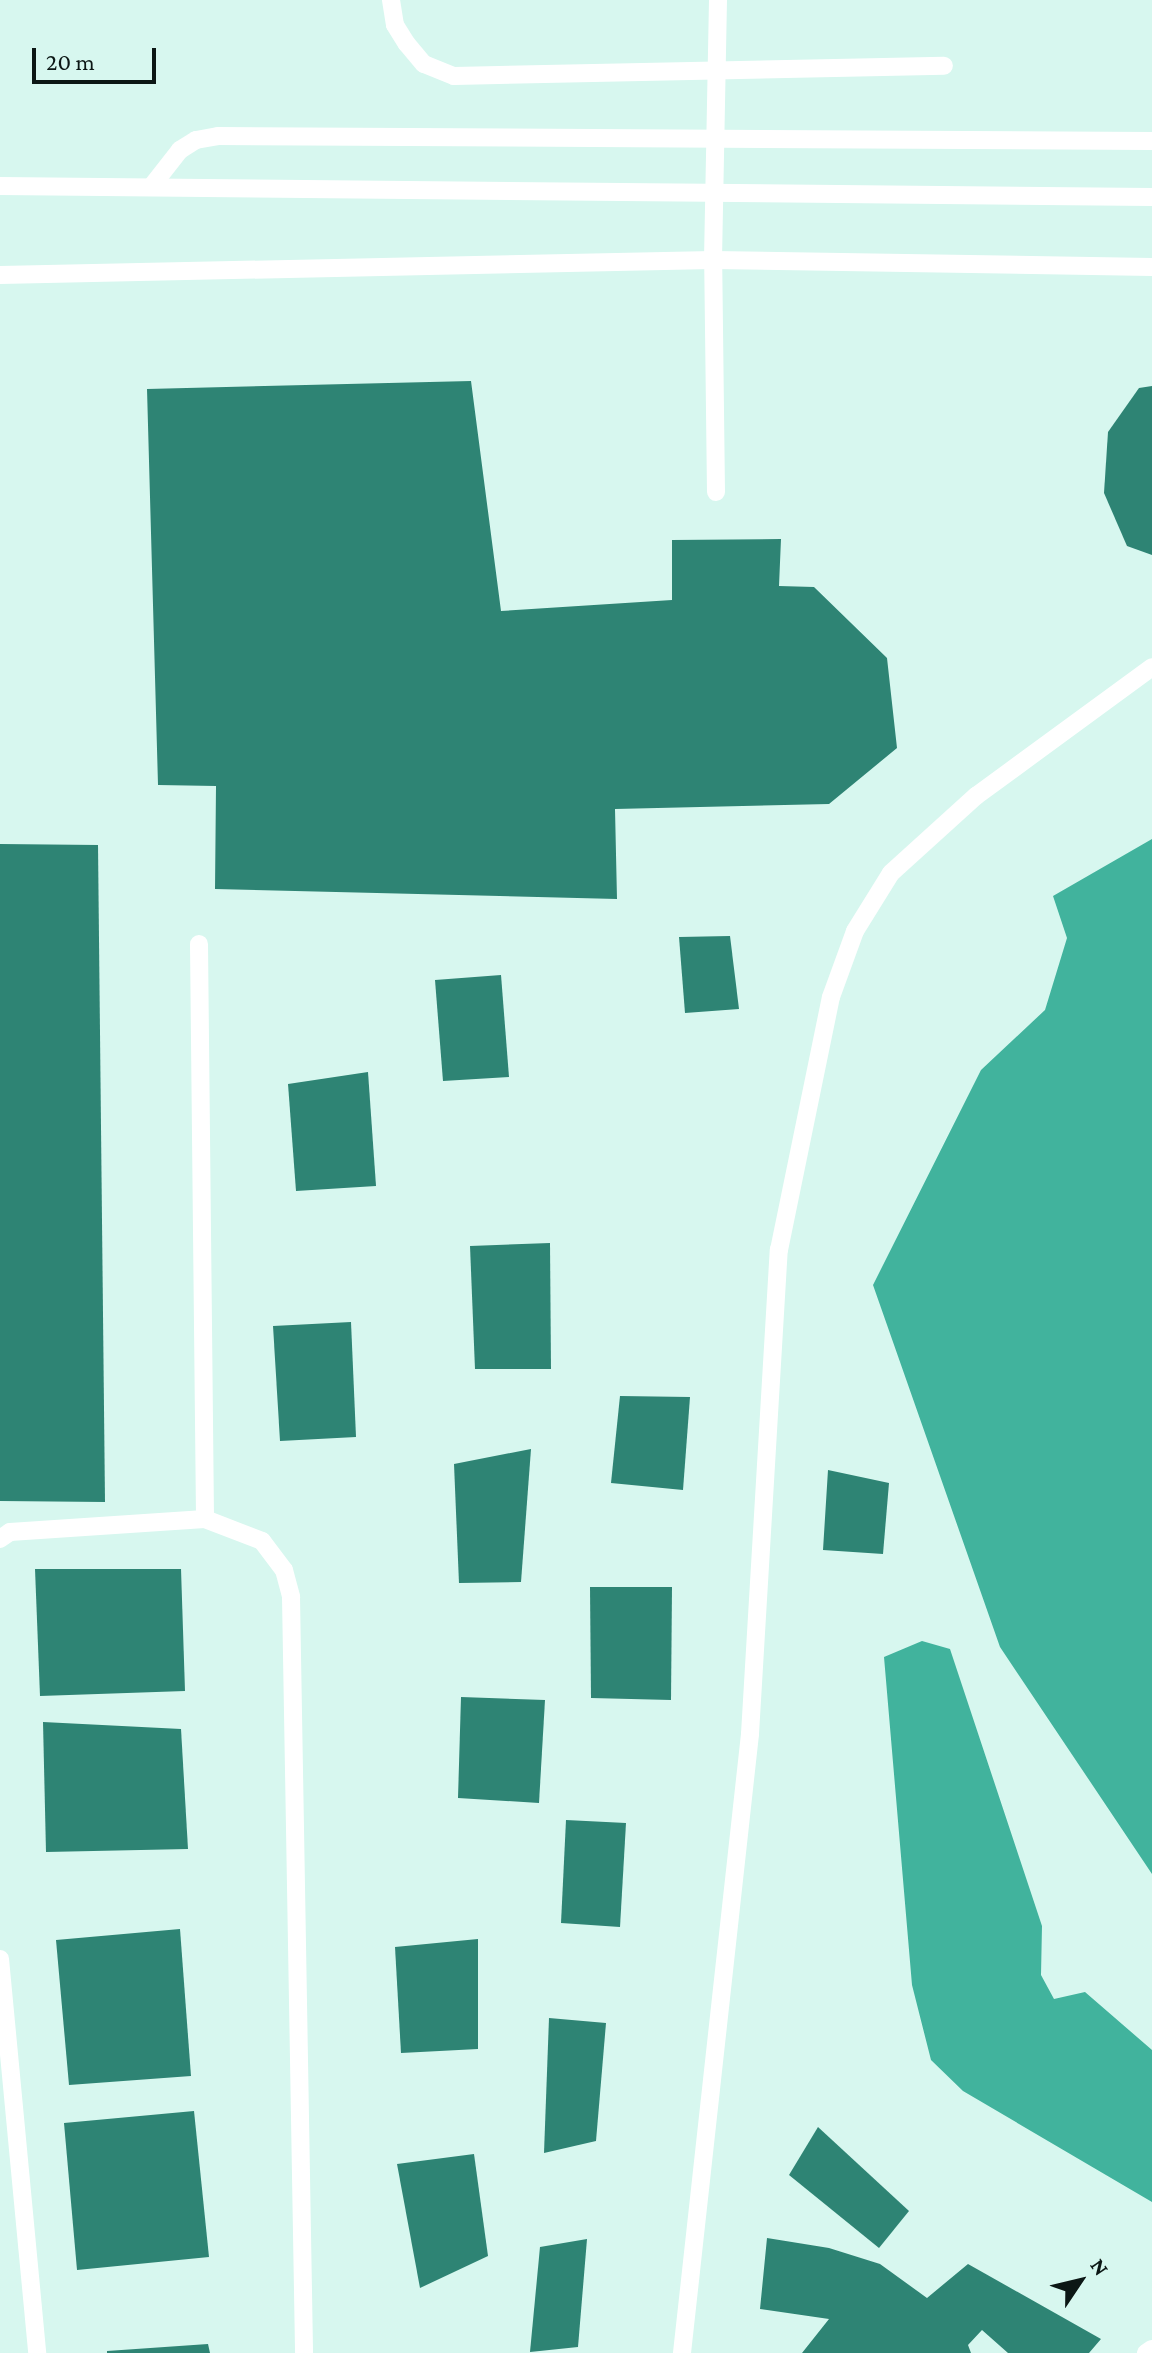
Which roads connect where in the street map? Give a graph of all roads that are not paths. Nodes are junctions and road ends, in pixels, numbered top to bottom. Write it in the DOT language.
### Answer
graph roads {
  1 [pos="391,0"];
  2 [pos="718,0"];
  3 [pos="944,66"];
  4 [pos="718,74"];
  5 [pos="1152,141"];
  6 [pos="717,142"];
  7 [pos="0,186"];
  8 [pos="151,187"];
  9 [pos="717,192"];
  10 [pos="1152,197"];
  11 [pos="713,260"];
  12 [pos="1152,267"];
  13 [pos="0,275"];
  14 [pos="716,492"];
  15 [pos="1152,667"];
  16 [pos="199,944"];
  17 [pos="205,1519"];
  18 [pos="0,1539"];
  19 [pos="0,1959"];
  20 [pos="1152,2349"];
  21 [pos="37,2353"];
  22 [pos="304,2353"];
  23 [pos="682,2353"];
  24 [pos="1146,2353"];
  1 -- 4 [label="lane"];
  2 -- 4 [label="lane"];
  3 -- 4 [label="lane"];
  4 -- 6 [label="lane"];
  5 -- 6 [label="lane"];
  6 -- 8 [label="lane"];
  6 -- 9 [label="lane"];
  7 -- 8 [label="lane"];
  8 -- 9 [label="lane"];
  9 -- 10 [label="lane"];
  9 -- 11 [label="lane"];
  11 -- 12 [label="lane"];
  11 -- 13 [label="lane"];
  11 -- 14 [label="lane"];
  15 -- 23 [label="lane"];
  16 -- 17 [label="lane"];
  17 -- 18 [label="lane"];
  17 -- 22 [label="lane"];
  19 -- 21 [label="lane"];
  20 -- 24 [label="lane"];
}
